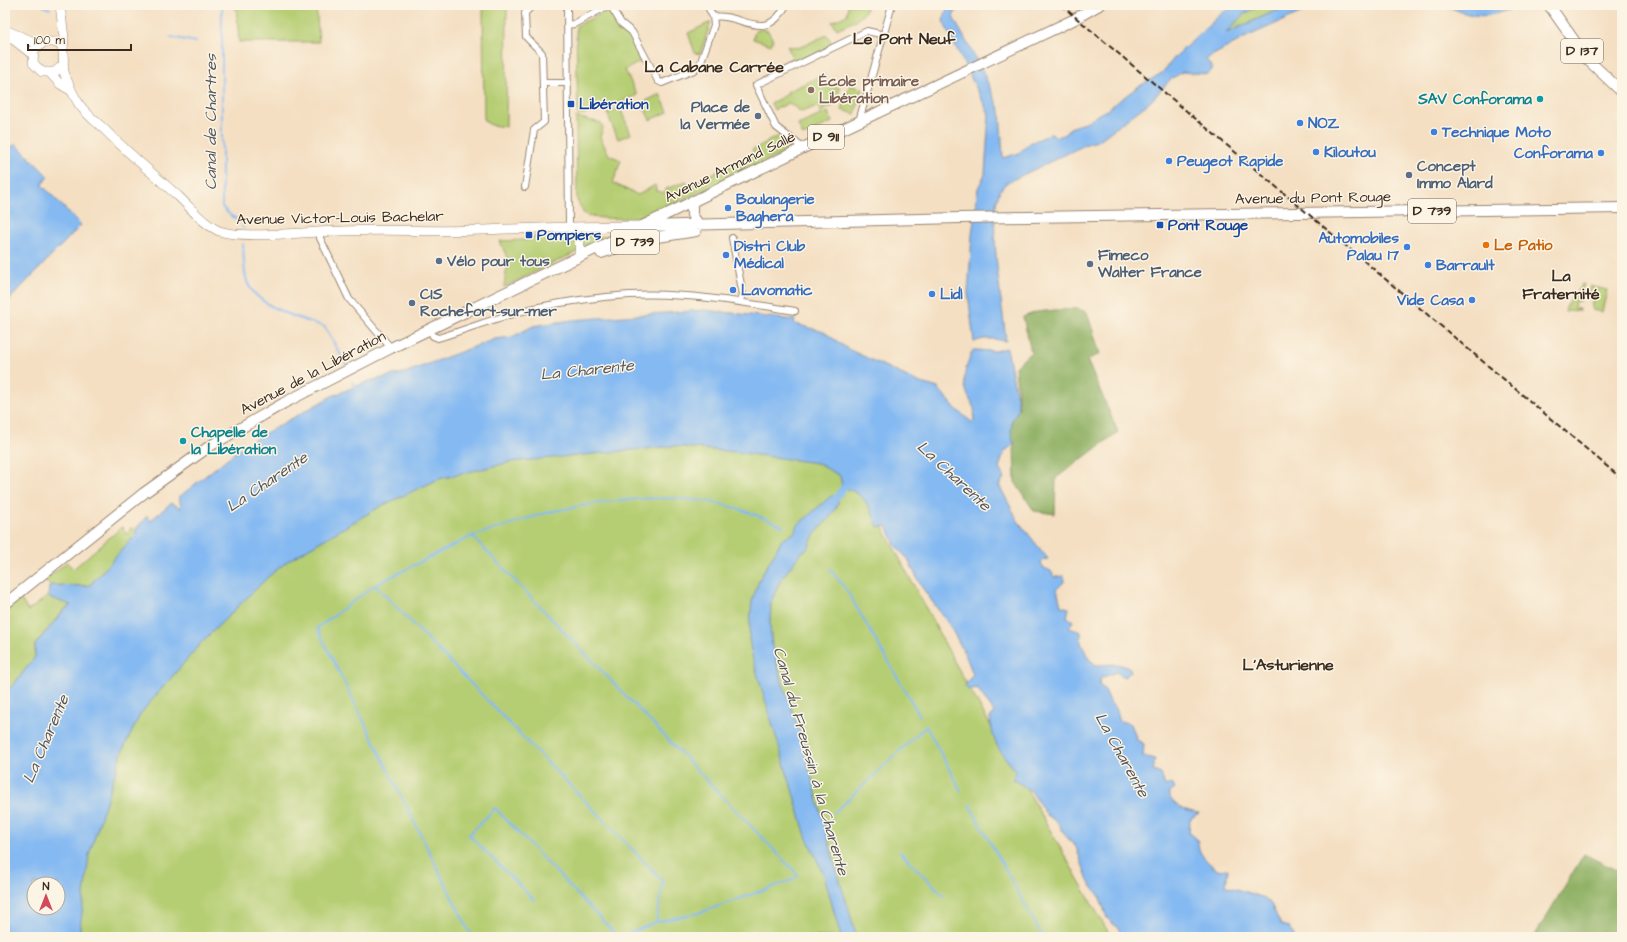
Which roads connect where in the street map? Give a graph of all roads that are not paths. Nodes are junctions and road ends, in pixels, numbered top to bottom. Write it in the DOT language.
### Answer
graph roads {
  1 [pos="533,5"];
  2 [pos="568,5"];
  3 [pos="610,5"];
  4 [pos="707,5"];
  5 [pos="786,5"];
  6 [pos="892,5"];
  7 [pos="1099,5"];
  8 [pos="1548,5"];
  9 [pos="61,7"];
  10 [pos="713,17"];
  11 [pos="63,22"];
  12 [pos="567,25"];
  13 [pos="5,30"];
  14 [pos="5,34"];
  15 [pos="884,35"];
  16 [pos="49,41"];
  17 [pos="39,44"];
  18 [pos="63,49"];
  19 [pos="32,54"];
  20 [pos="63,65"];
  21 [pos="50,74"];
  22 [pos="543,83"];
  23 [pos="568,83"];
  24 [pos="70,90"];
  25 [pos="1622,92"];
  26 [pos="858,121"];
  27 [pos="803,148"];
  28 [pos="525,187"];
  29 [pos="692,201"];
  30 [pos="1622,208"];
  31 [pos="699,225"];
  32 [pos="713,225"];
  33 [pos="569,226"];
  34 [pos="643,226"];
  35 [pos="320,232"];
  36 [pos="732,238"];
  37 [pos="578,258"];
  38 [pos="560,267"];
  39 [pos="740,302"];
  40 [pos="795,311"];
  41 [pos="430,330"];
  42 [pos="391,348"];
  43 [pos="5,604"];
  1 -- 22 [label="street"];
  2 -- 12 [label="street"];
  3 -- 10 [label="street"];
  3 -- 12 [label="street"];
  4 -- 10 [label="street"];
  5 -- 10 [label="street"];
  6 -- 15 [label="street"];
  7 -- 26 [label="main road, Avenue Armand Sallé / D 911"];
  8 -- 25 [label="main road, D 137"];
  9 -- 11 [label="main road"];
  11 -- 16 [label="main road"];
  11 -- 18 [label="main road"];
  12 -- 23 [label="street"];
  13 -- 17 [label="main road"];
  14 -- 19 [label="main road"];
  15 -- 26 [label="street"];
  15 -- 27 [label="street"];
  16 -- 17 [label="main road"];
  16 -- 18 [label="main road"];
  17 -- 19 [label="main road"];
  18 -- 20 [label="main road"];
  19 -- 21 [label="main road"];
  20 -- 21 [label="main road"];
  20 -- 24 [label="main road, Avenue Victor-Louis Bachelar"];
  21 -- 24 [label="main road, Avenue Victor-Louis Bachelar"];
  22 -- 23 [label="street"];
  22 -- 28 [label="street"];
  23 -- 33 [label="street"];
  24 -- 35 [label="main road, Avenue Victor-Louis Bachelar"];
  26 -- 27 [label="main road, Avenue Armand Sallé / D 911"];
  27 -- 29 [label="main road, Avenue Armand Sallé / D 911"];
  29 -- 31 [label="main road"];
  29 -- 34 [label="main road, Avenue Armand Sallé / D 739"];
  30 -- 32 [label="main road, Avenue du Pont Rouge / D 739"];
  31 -- 32 [label="main road, D 739"];
  31 -- 34 [label="main road, D 739"];
  32 -- 38 [label="main road, D 739"];
  33 -- 34 [label="main road, Avenue Victor-Louis Bachelar"];
  33 -- 35 [label="main road, Avenue Victor-Louis Bachelar"];
  33 -- 37 [label="main road"];
  34 -- 37 [label="main road, Avenue de la Libération / D 739"];
  35 -- 42 [label="street"];
  36 -- 39 [label="street"];
  37 -- 38 [label="main road, Avenue de la Libération / D 739"];
  38 -- 41 [label="main road, Avenue de la Libération / D 739"];
  39 -- 40 [label="street"];
  39 -- 41 [label="street"];
  41 -- 42 [label="main road, Avenue de la Libération / D 739"];
  42 -- 43 [label="main road, Avenue de la Libération / D 739"];
}
